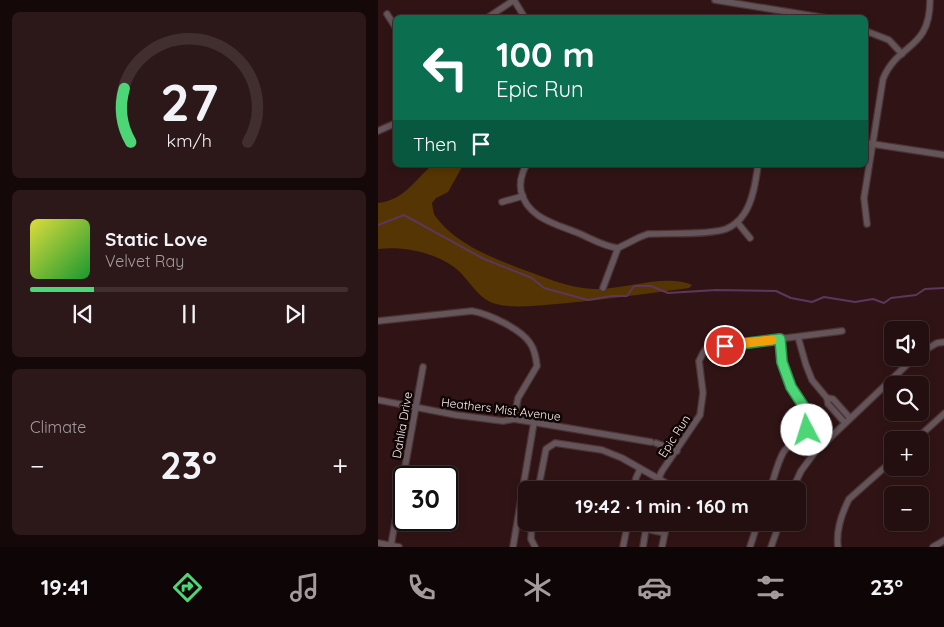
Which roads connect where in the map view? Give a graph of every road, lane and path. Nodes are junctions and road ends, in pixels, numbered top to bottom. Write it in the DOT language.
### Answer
graph roads {
  1 [pos="514,0"];
  2 [pos="715,0"];
  3 [pos="930,0"];
  4 [pos="387,14"];
  5 [pos="492,15"];
  6 [pos="523,15"];
  7 [pos="808,15"];
  8 [pos="393,23"];
  9 [pos="868,32"];
  10 [pos="902,54"];
  11 [pos="393,124"];
  12 [pos="378,131"];
  13 [pos="869,143"];
  14 [pos="944,155"];
  15 [pos="525,167"];
  16 [pos="758,167"];
  17 [pos="867,167"];
  18 [pos="523,196"];
  19 [pos="502,202"];
  20 [pos="737,222"];
  21 [pos="867,224"];
  22 [pos="750,238"];
  23 [pos="618,248"];
  24 [pos="603,288"];
  25 [pos="378,321"];
  26 [pos="842,331"];
  27 [pos="798,337"];
  28 [pos="780,339"];
  29 [pos="944,342"];
  30 [pos="929,347"];
  31 [pos="905,366"];
  32 [pos="423,367"];
  33 [pos="826,398"];
  34 [pos="378,400"];
  35 [pos="837,404"];
  36 [pos="415,406"];
  37 [pos="831,408"];
  38 [pos="944,413"];
  39 [pos="514,418"];
  40 [pos="850,418"];
  41 [pos="534,422"];
  42 [pos="845,423"];
  43 [pos="925,431"];
  44 [pos="677,451"];
  45 [pos="884,468"];
  46 [pos="640,469"];
  47 [pos="658,479"];
  48 [pos="540,481"];
  49 [pos="636,481"];
  50 [pos="661,481"];
  51 [pos="773,481"];
  52 [pos="796,481"];
  53 [pos="531,531"];
  54 [pos="626,531"];
  55 [pos="646,531"];
  56 [pos="660,531"];
  57 [pos="755,531"];
  58 [pos="777,531"];
  59 [pos="665,533"];
  60 [pos="944,540"];
  61 [pos="378,543"];
  62 [pos="391,545"];
  63 [pos="399,547"];
  64 [pos="513,547"];
  65 [pos="535,547"];
  66 [pos="623,547"];
  67 [pos="643,547"];
  68 [pos="662,547"];
  69 [pos="750,547"];
  70 [pos="771,547"];
  71 [pos="838,547"];
  72 [pos="933,547"];
  1 -- 5 [label="street"];
  1 -- 6 [label="street"];
  2 -- 7 [label="street"];
  3 -- 10 [label="street"];
  4 -- 8 [label="street"];
  9 -- 10 [label="street"];
  10 -- 13 [label="street"];
  11 -- 12 [label="street"];
  13 -- 14 [label="street"];
  15 -- 18 [label="street"];
  16 -- 20 [label="street"];
  17 -- 21 [label="street"];
  18 -- 19 [label="street"];
  18 -- 23 [label="street"];
  20 -- 22 [label="street"];
  20 -- 23 [label="street"];
  23 -- 24 [label="street"];
  25 -- 39 [label="street"];
  26 -- 27 [label="street, Epic Run"];
  27 -- 28 [label="street, Epic Run"];
  27 -- 33 [label="street"];
  28 -- 44 [label="street, Epic Run"];
  28 -- 51 [label="street"];
  29 -- 30 [label="street"];
  31 -- 40 [label="street"];
  32 -- 36 [label="street, Dahlia Drive"];
  33 -- 35 [label="street"];
  33 -- 37 [label="street"];
  34 -- 36 [label="street, Heathers Mist Avenue"];
  35 -- 37 [label="street"];
  35 -- 40 [label="street"];
  36 -- 39 [label="street, Heathers Mist Avenue"];
  36 -- 62 [label="street, Dahlia Drive"];
  37 -- 42 [label="street"];
  38 -- 43 [label="street"];
  39 -- 41 [label="street, Heathers Mist Avenue"];
  40 -- 42 [label="street"];
  41 -- 44 [label="street, Heathers Mist Avenue"];
  41 -- 64 [label="street"];
  42 -- 52 [label="street"];
  44 -- 47 [label="street, Epic Run"];
  45 -- 71 [label="street"];
  46 -- 47 [label="street"];
  46 -- 48 [label="street"];
  46 -- 49 [label="street"];
  47 -- 50 [label="street"];
  53 -- 65 [label="street"];
  54 -- 66 [label="street"];
  55 -- 67 [label="street"];
  56 -- 59 [label="street"];
  57 -- 69 [label="street"];
  58 -- 70 [label="street"];
  59 -- 68 [label="street"];
  60 -- 72 [label="street"];
  61 -- 62 [label="street"];
  62 -- 63 [label="street"];
}
